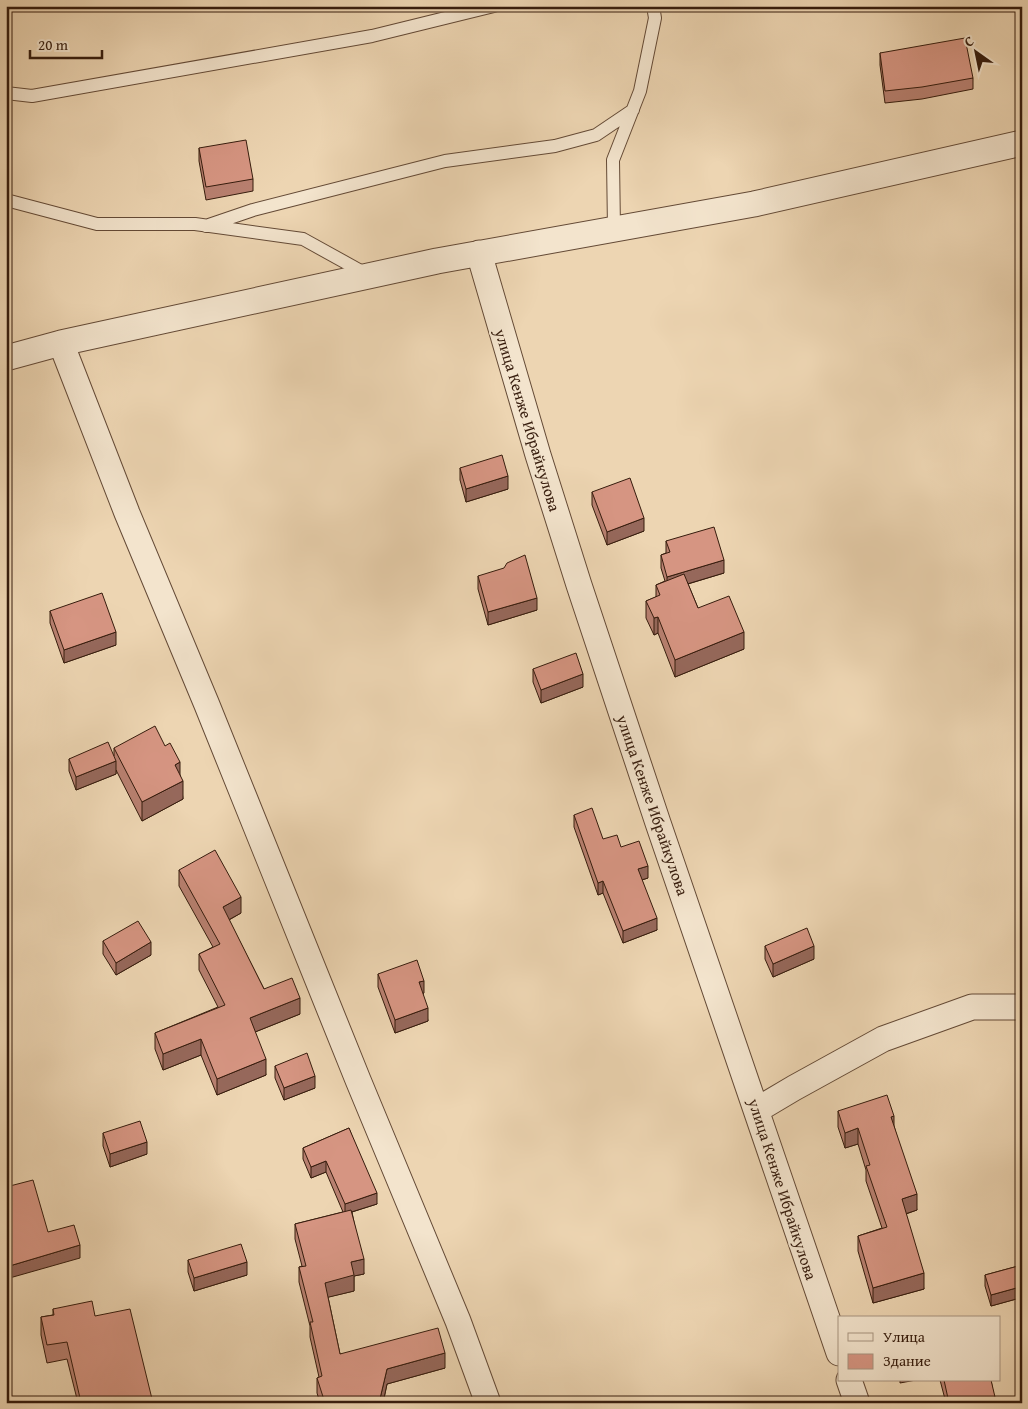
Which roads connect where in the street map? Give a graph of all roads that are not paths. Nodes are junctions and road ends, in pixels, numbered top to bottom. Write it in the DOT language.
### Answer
graph roads {
  1 [pos="494,6"];
  2 [pos="653,6"];
  3 [pos="6,93"];
  4 [pos="632,110"];
  5 [pos="1022,143"];
  6 [pos="6,200"];
  7 [pos="206,226"];
  8 [pos="614,229"];
  9 [pos="479,253"];
  10 [pos="370,276"];
  11 [pos="61,343"];
  12 [pos="6,358"];
  13 [pos="1022,1007"];
  14 [pos="757,1110"];
  15 [pos="838,1350"];
  16 [pos="850,1382"];
  17 [pos="488,1403"];
  18 [pos="857,1403"];
  1 -- 3 [label="lane"];
  2 -- 4 [label="lane"];
  4 -- 7 [label="lane"];
  4 -- 8 [label="lane"];
  5 -- 8 [label="street"];
  6 -- 7 [label="lane"];
  7 -- 10 [label="lane"];
  8 -- 9 [label="street"];
  9 -- 10 [label="street"];
  9 -- 14 [label="street, улица Кенже Ибрайкулова"];
  10 -- 11 [label="street"];
  11 -- 12 [label="street"];
  11 -- 17 [label="street"];
  13 -- 14 [label="street"];
  14 -- 15 [label="street, улица Кенже Ибрайкулова"];
  16 -- 18 [label="street"];
}
